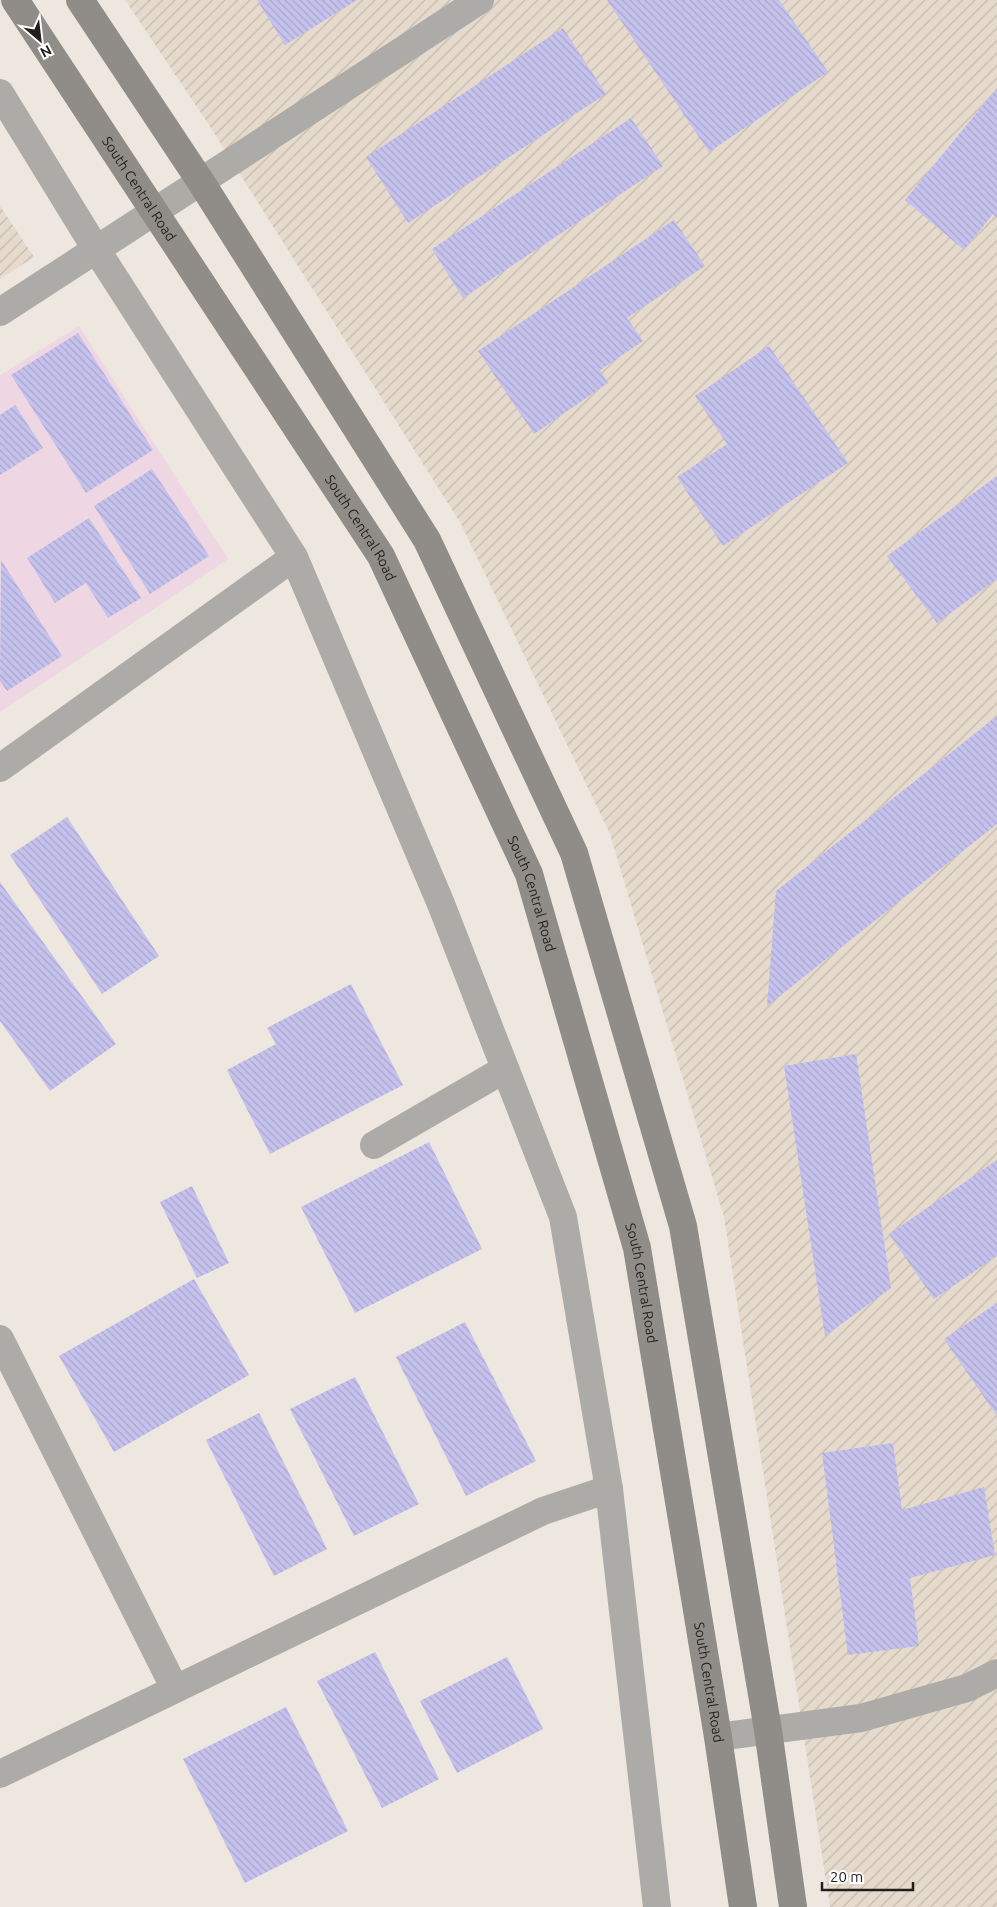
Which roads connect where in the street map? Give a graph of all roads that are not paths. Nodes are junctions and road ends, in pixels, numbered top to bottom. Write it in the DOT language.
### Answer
graph roads {
  1 [pos="15,0"];
  2 [pos="80,0"];
  3 [pos="480,0"];
  4 [pos="0,93"];
  5 [pos="201,182"];
  6 [pos="154,212"];
  7 [pos="96,249"];
  8 [pos="0,312"];
  9 [pos="294,557"];
  10 [pos="0,768"];
  11 [pos="505,1069"];
  12 [pos="374,1145"];
  13 [pos="0,1339"];
  14 [pos="609,1489"];
  15 [pos="997,1673"];
  16 [pos="175,1689"];
  17 [pos="768,1730"];
  18 [pos="718,1737"];
  19 [pos="0,1774"];
  20 [pos="658,1907"];
  21 [pos="743,1907"];
  22 [pos="793,1907"];
  1 -- 6 [label="main road, South Central Road"];
  2 -- 5 [label="main road"];
  3 -- 5 [label="street"];
  4 -- 7 [label="street"];
  5 -- 6 [label="street"];
  5 -- 17 [label="main road"];
  6 -- 7 [label="street"];
  6 -- 18 [label="main road, South Central Road"];
  7 -- 8 [label="street"];
  7 -- 9 [label="street"];
  9 -- 10 [label="street"];
  9 -- 11 [label="street"];
  11 -- 12 [label="street"];
  11 -- 14 [label="street"];
  13 -- 16 [label="street"];
  14 -- 16 [label="street"];
  14 -- 20 [label="street"];
  15 -- 17 [label="street"];
  16 -- 19 [label="street"];
  17 -- 18 [label="street"];
  17 -- 22 [label="main road"];
  18 -- 21 [label="main road, South Central Road"];
}
